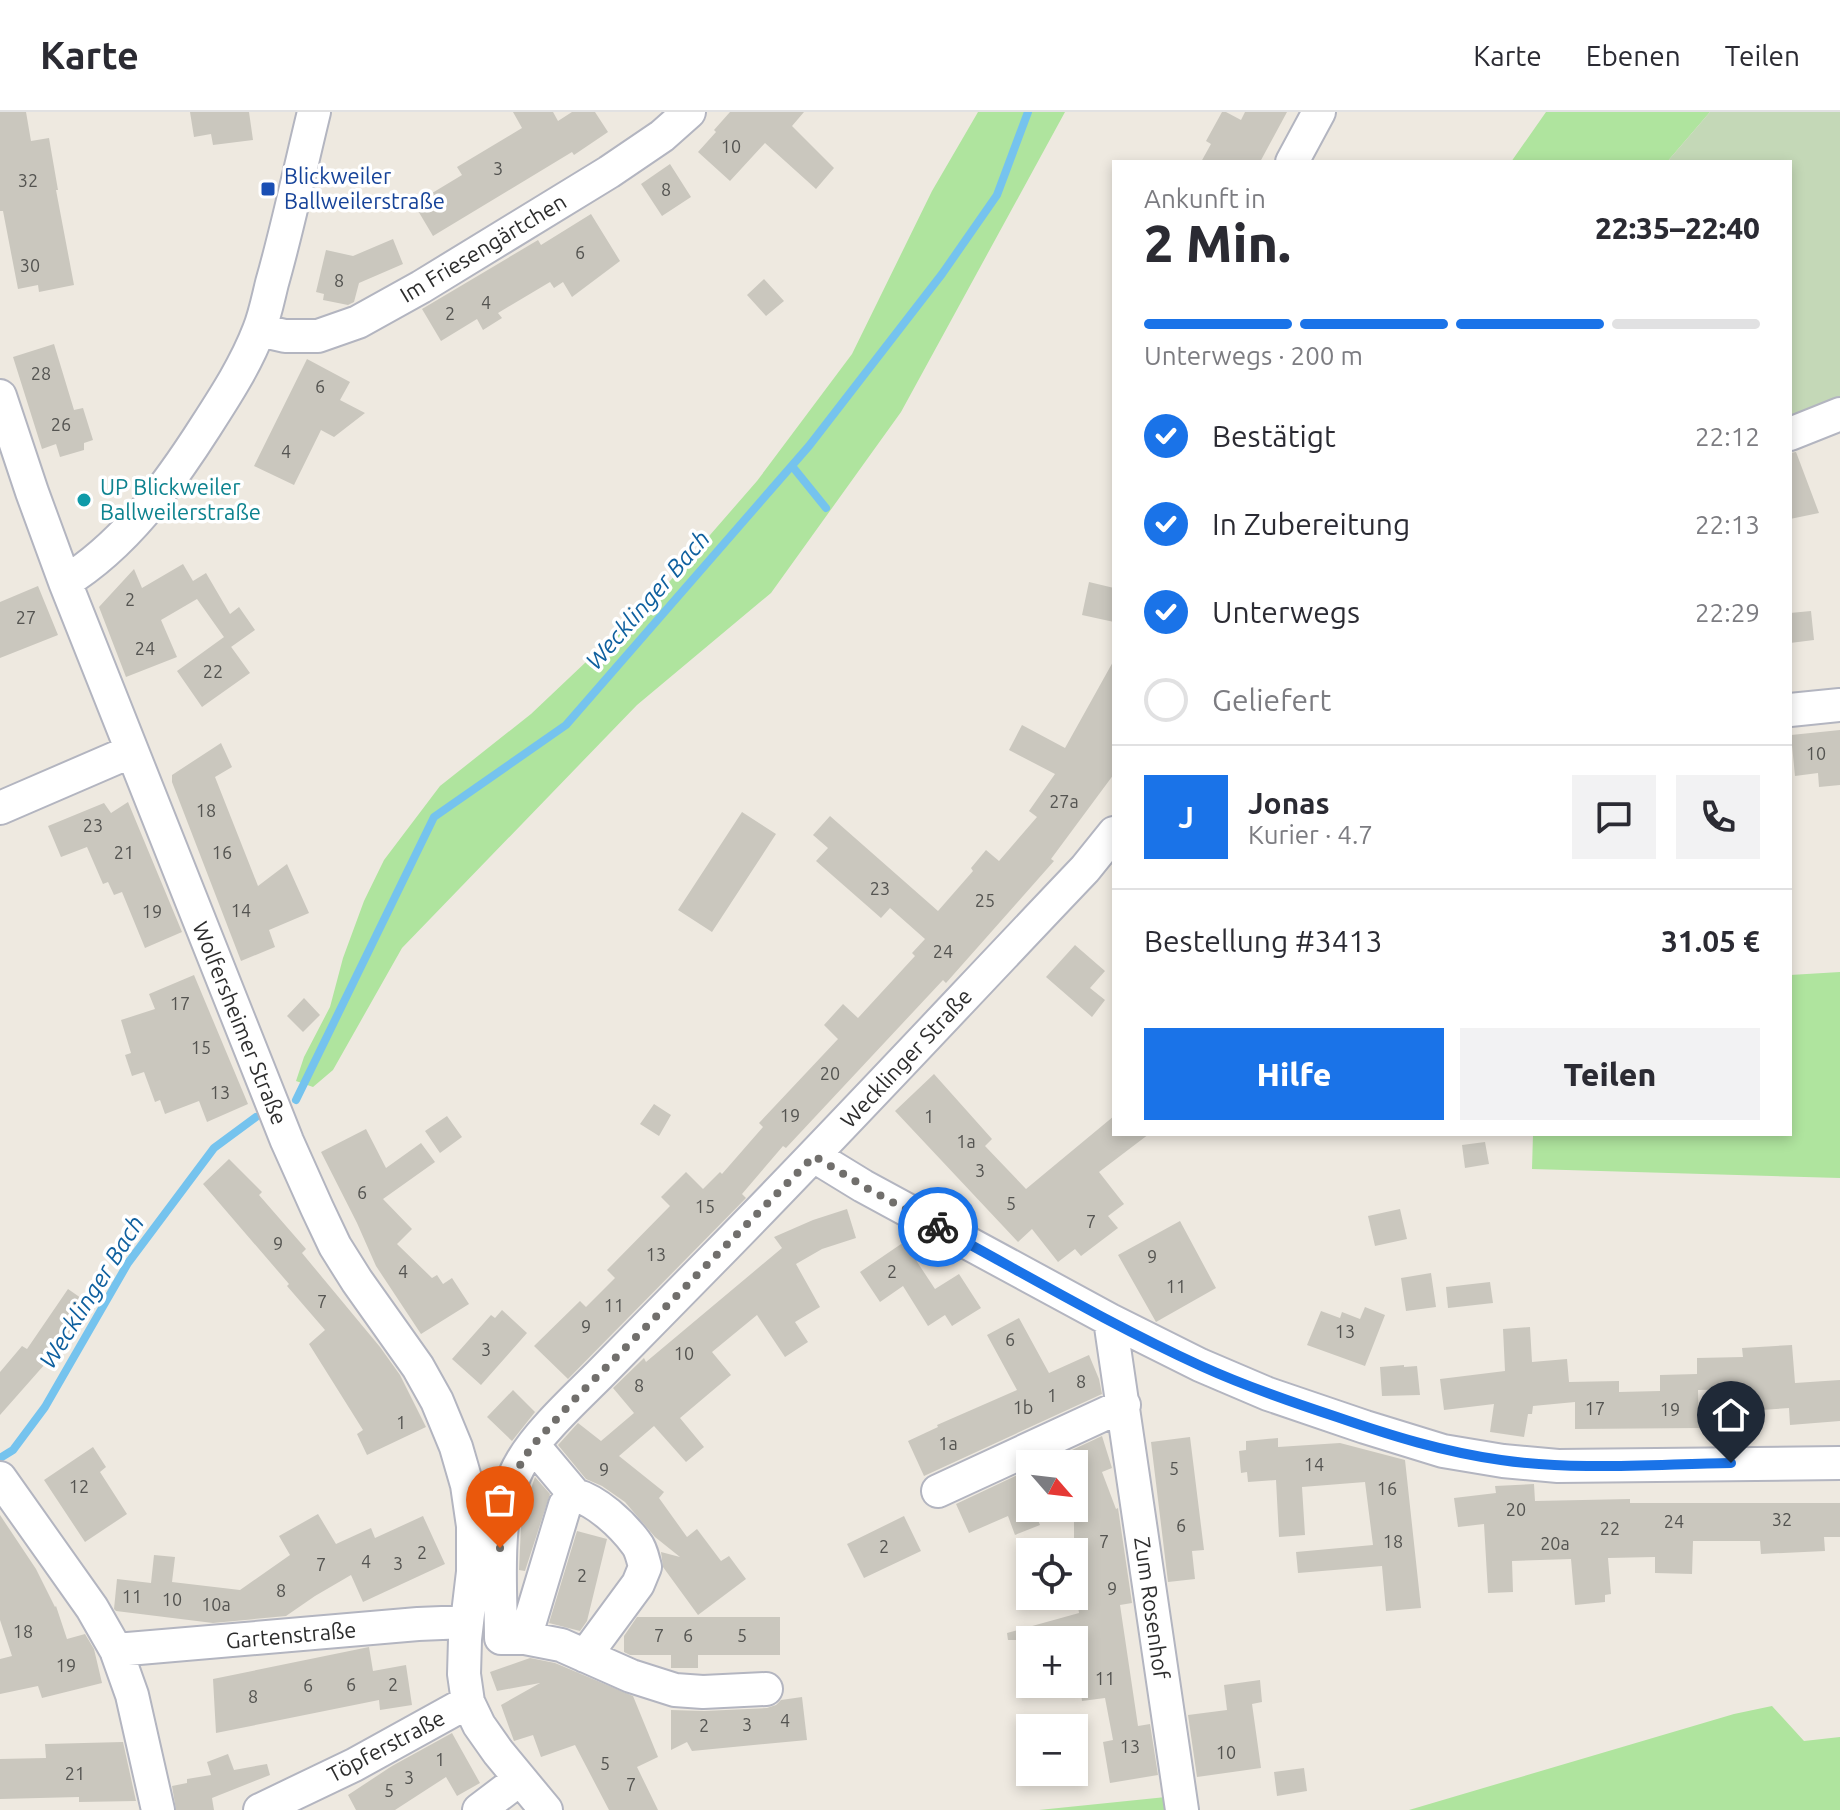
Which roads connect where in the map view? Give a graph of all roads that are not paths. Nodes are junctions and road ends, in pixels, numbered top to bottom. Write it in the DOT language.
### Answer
graph roads {
  1 [pos="314,112"];
  2 [pos="689,112"];
  3 [pos="1319,112"];
  4 [pos="1293,160"];
  5 [pos="259,330"];
  6 [pos="0,396"];
  7 [pos="1840,414"];
  8 [pos="1792,433"];
  9 [pos="65,582"];
  10 [pos="1840,705"];
  11 [pos="1792,710"];
  12 [pos="132,751"];
  13 [pos="0,808"];
  14 [pos="1112,835"];
  15 [pos="814,1156"];
  16 [pos="1110,1320"];
  17 [pos="1124,1405"];
  18 [pos="533,1445"];
  19 [pos="1840,1463"];
  20 [pos="4,1482"];
  21 [pos="938,1491"];
  22 [pos="575,1495"];
  23 [pos="466,1630"];
  24 [pos="513,1638"];
  25 [pos="116,1650"];
  26 [pos="585,1656"];
  27 [pos="766,1689"];
  28 [pos="468,1702"];
  29 [pos="520,1779"];
  30 [pos="306,1800"];
  31 [pos="158,1810"];
  32 [pos="260,1810"];
  33 [pos="479,1810"];
  34 [pos="546,1810"];
  35 [pos="1182,1810"];
  1 -- 5 [label="street"];
  2 -- 5 [label="street, Im Friesengärtchen"];
  3 -- 4 [label="street"];
  5 -- 9 [label="street"];
  6 -- 9 [label="street, Wolfersheimer Straße"];
  7 -- 8 [label="street"];
  9 -- 12 [label="street, Wolfersheimer Straße"];
  10 -- 11 [label="street"];
  12 -- 13 [label="street"];
  12 -- 23 [label="street, Wolfersheimer Straße"];
  14 -- 15 [label="street, Wecklinger Straße"];
  15 -- 16 [label="street"];
  15 -- 18 [label="street, Wecklinger Straße"];
  16 -- 17 [label="street, Zum Rosenhof"];
  16 -- 19 [label="street"];
  17 -- 21 [label="street"];
  17 -- 35 [label="street, Zum Rosenhof"];
  18 -- 22 [label="street"];
  18 -- 24 [label="street, Wecklinger Straße"];
  20 -- 25 [label="street"];
  22 -- 24 [label="street"];
  22 -- 26 [label="street"];
  23 -- 24 [label="street, Gartenstraße"];
  23 -- 25 [label="street, Gartenstraße"];
  23 -- 28 [label="street, Wolfersheimer Straße"];
  24 -- 26 [label="street, Gartenstraße"];
  25 -- 31 [label="street"];
  26 -- 27 [label="street, Gartenstraße"];
  28 -- 29 [label="street"];
  28 -- 30 [label="street, Töpferstraße"];
  29 -- 33 [label="street"];
  29 -- 34 [label="street"];
  30 -- 32 [label="street, Töpferstraße"];
}
